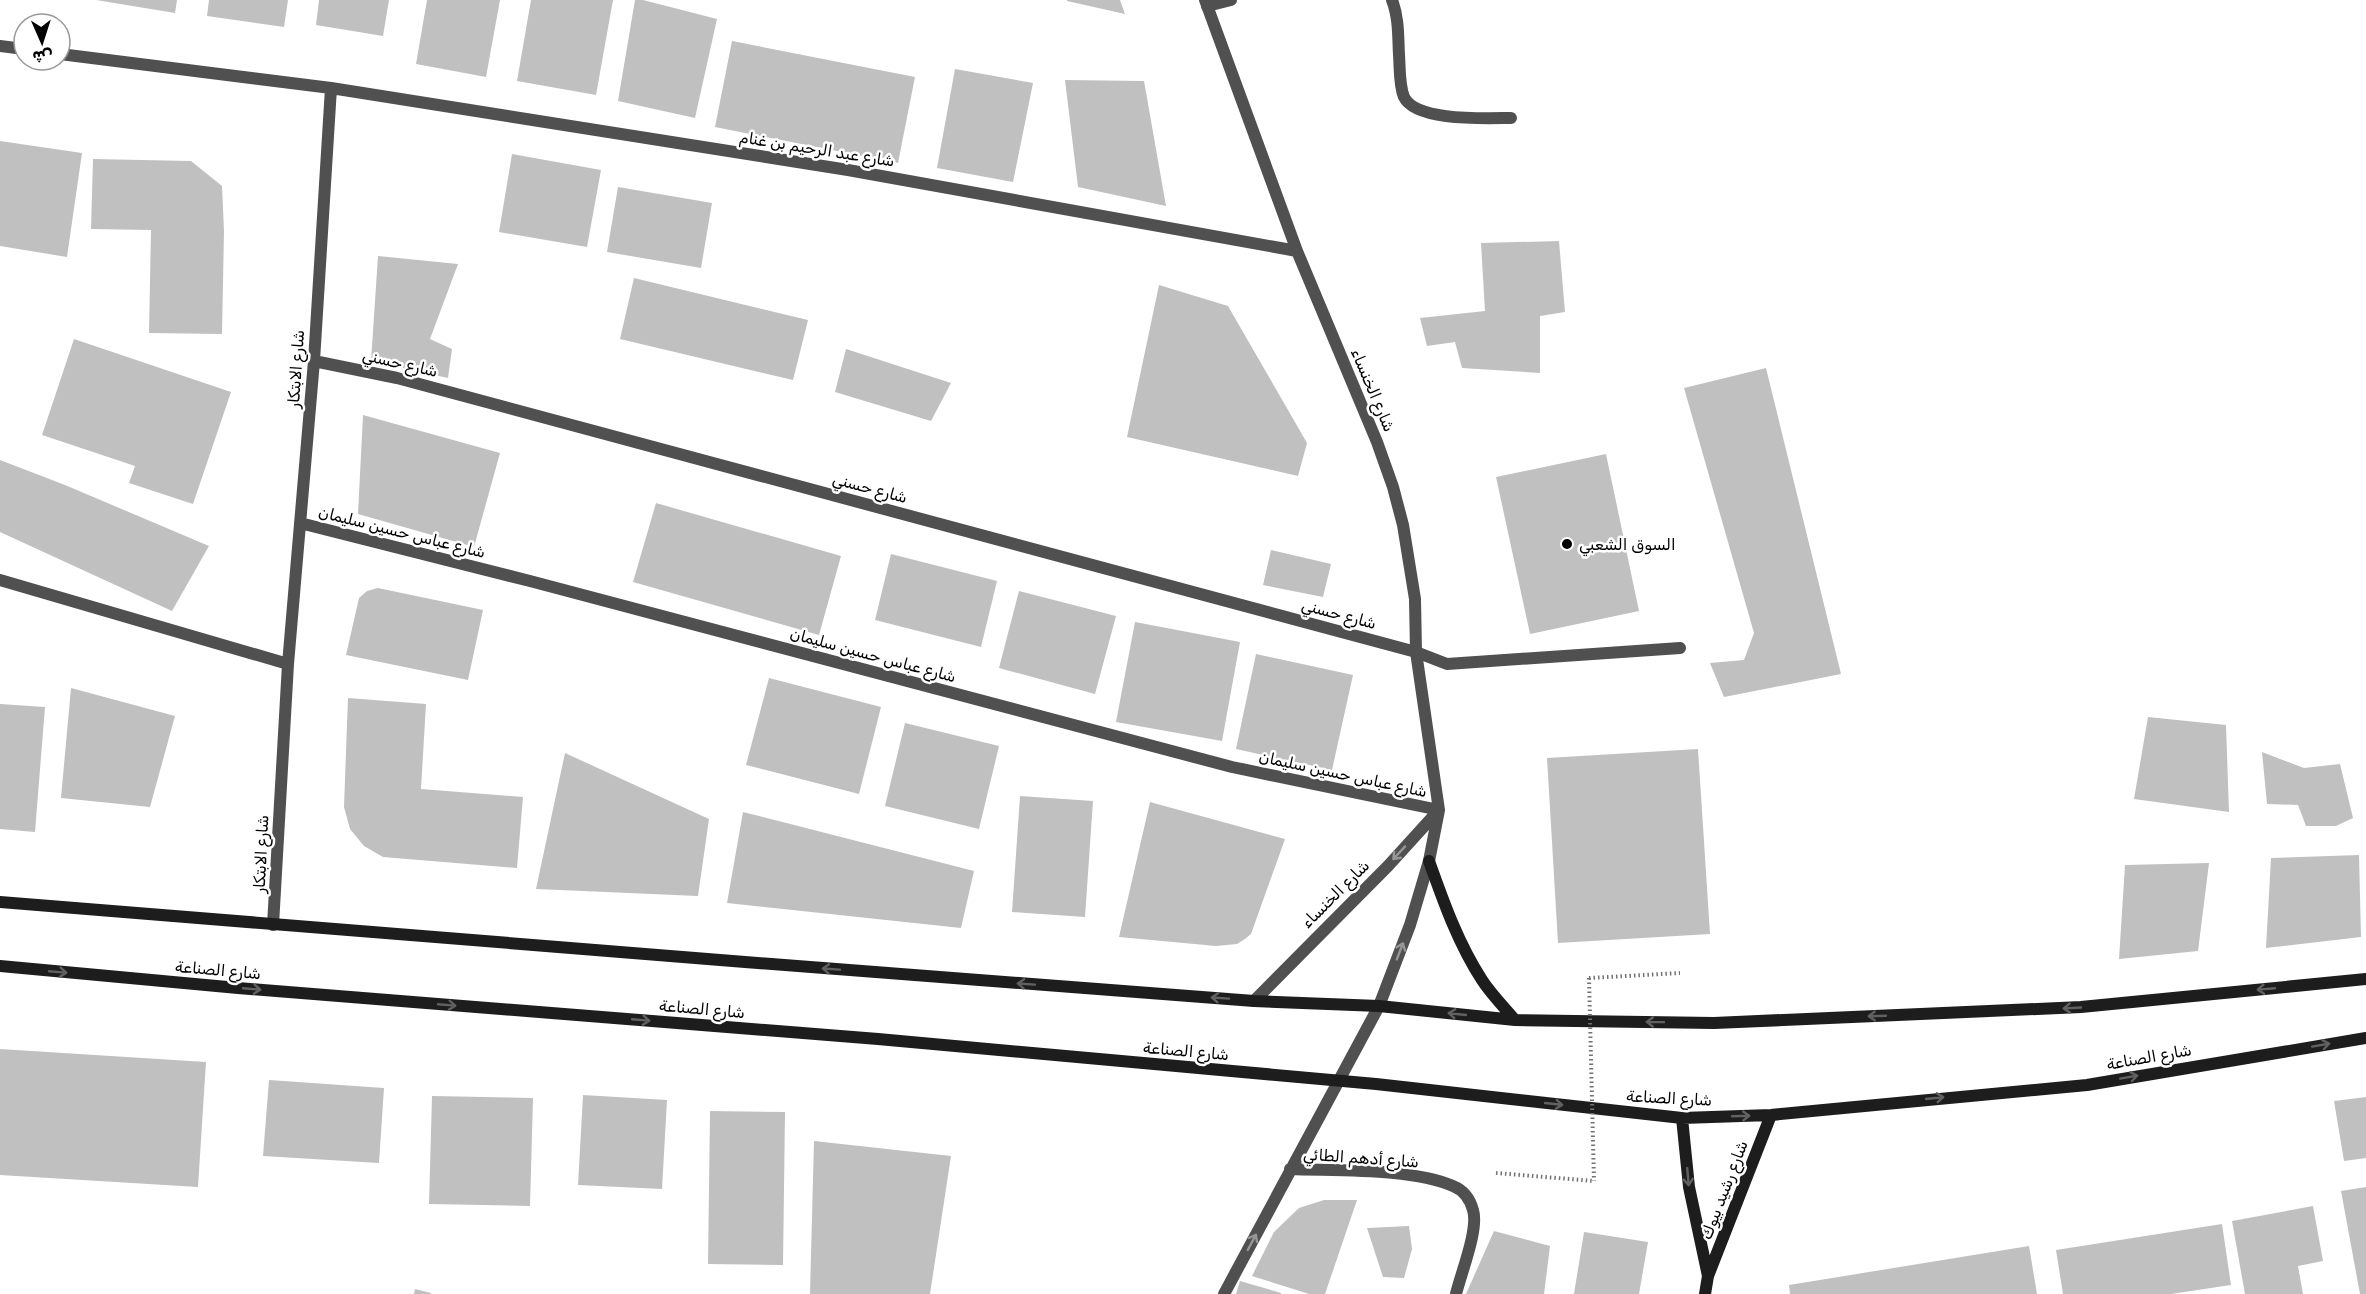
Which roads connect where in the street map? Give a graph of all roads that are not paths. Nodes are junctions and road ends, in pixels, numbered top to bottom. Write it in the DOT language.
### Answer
graph roads {
  1 [pos="1231,0"];
  2 [pos="1392,0"];
  3 [pos="1206,3"];
  4 [pos="72,56"];
  5 [pos="331,88"];
  6 [pos="1511,118"];
  7 [pos="1297,251"];
  8 [pos="314,361"];
  9 [pos="300,524"];
  10 [pos="0,580"];
  11 [pos="1680,648"];
  12 [pos="1416,652"];
  13 [pos="288,664"];
  14 [pos="1439,810"];
  15 [pos="1430,861"];
  16 [pos="0,902"];
  17 [pos="273,925"];
  18 [pos="0,966"];
  19 [pos="2366,979"];
  20 [pos="1254,1001"];
  21 [pos="1379,1006"];
  22 [pos="1515,1020"];
  23 [pos="2366,1038"];
  24 [pos="1340,1082"];
  25 [pos="1771,1115"];
  26 [pos="1682,1118"];
  27 [pos="1290,1169"];
  28 [pos="1708,1276"];
  29 [pos="1224,1294"];
  30 [pos="1456,1294"];
  31 [pos="1705,1294"];
  1 -- 3 [label="street"];
  2 -- 6 [label="street"];
  3 -- 7 [label="street, شارع الخنساء"];
  4 -- 5 [label="street"];
  5 -- 7 [label="street, شارع عبد الرحيم بن غنام"];
  5 -- 8 [label="street, شارع الابتكار"];
  7 -- 12 [label="street, شارع الخنساء"];
  8 -- 9 [label="street, شارع الابتكار"];
  8 -- 12 [label="street, شارع حسني"];
  9 -- 13 [label="street, شارع الابتكار"];
  9 -- 14 [label="street, شارع عباس حسين سليمان"];
  10 -- 13 [label="street"];
  11 -- 12 [label="street, شارع حسني"];
  12 -- 14 [label="street, شارع الخنساء"];
  13 -- 17 [label="street, شارع الابتكار"];
  14 -- 15 [label="street, شارع الخنساء"];
  14 -- 20 [label="street, شارع الخنساء, one-way"];
  21 -- 15 [label="street, شارع الخنساء, one-way"];
  15 -- 22 [label="main road"];
  16 -- 17 [label="main road"];
  20 -- 17 [label="main road, one-way"];
  18 -- 24 [label="main road, شارع الصناعة, one-way"];
  19 -- 22 [label="main road, one-way"];
  20 -- 21 [label="main road"];
  22 -- 21 [label="main road, one-way"];
  21 -- 24 [label="street, شارع الخنساء"];
  25 -- 23 [label="main road, شارع الصناعة, one-way"];
  24 -- 26 [label="main road, شارع الصناعة, one-way"];
  24 -- 27 [label="street, شارع الخنساء"];
  26 -- 25 [label="main road, شارع الصناعة, one-way"];
  25 -- 28 [label="main road, شارع رشيد بيوك"];
  26 -- 28 [label="main road, شارع رشيد بيوك, one-way"];
  29 -- 27 [label="street, شارع الخنساء, one-way"];
  27 -- 30 [label="street, شارع أدهم الطائي"];
  28 -- 31 [label="main road, شارع رشيد بيوك"];
}
